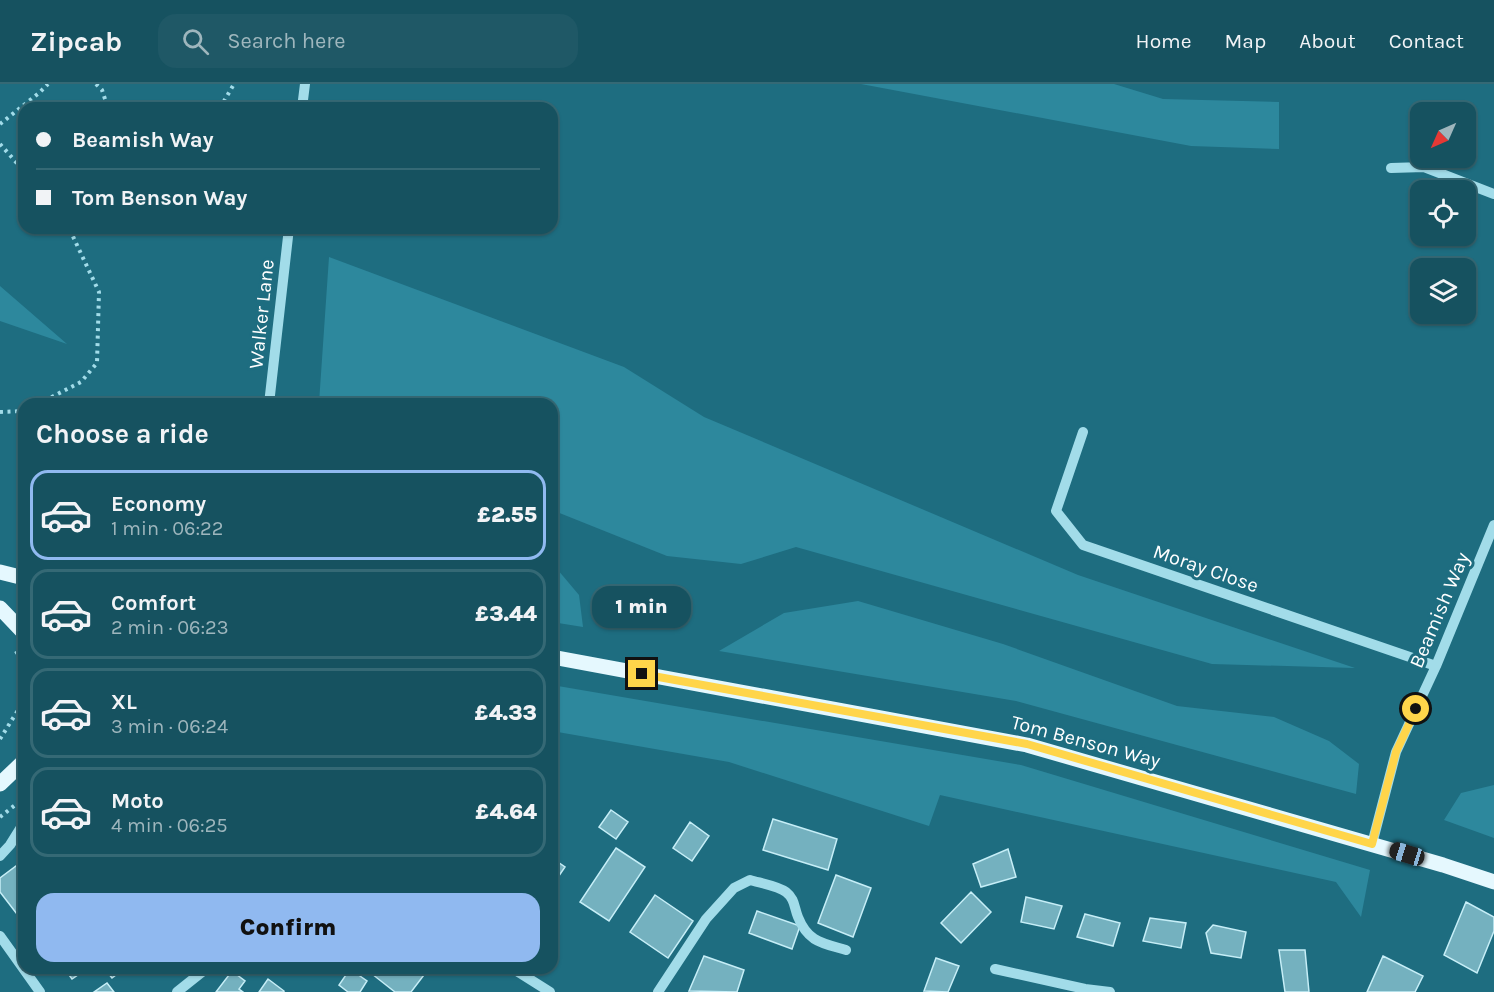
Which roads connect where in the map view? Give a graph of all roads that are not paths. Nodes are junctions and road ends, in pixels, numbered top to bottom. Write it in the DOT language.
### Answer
graph roads {
  1 [pos="305,84"];
  2 [pos="303,102"];
  3 [pos="1391,168"];
  4 [pos="1494,194"];
  5 [pos="288,234"];
  6 [pos="270,398"];
  7 [pos="1083,432"];
  8 [pos="1494,525"];
  9 [pos="0,572"];
  10 [pos="18,576"];
  11 [pos="0,608"];
  12 [pos="18,627"];
  13 [pos="558,658"];
  14 [pos="1436,666"];
  15 [pos="18,767"];
  16 [pos="0,784"];
  17 [pos="18,832"];
  18 [pos="1372,844"];
  19 [pos="0,856"];
  20 [pos="1494,882"];
  21 [pos="0,936"];
  22 [pos="846,950"];
  23 [pos="18,961"];
  24 [pos="995,969"];
  25 [pos="27,974"];
  26 [pos="200,974"];
  27 [pos="522,974"];
  28 [pos="1084,990"];
  29 [pos="40,992"];
  30 [pos="177,992"];
  31 [pos="549,992"];
  32 [pos="658,992"];
  33 [pos="1110,992"];
  1 -- 2 [label="street"];
  3 -- 4 [label="street"];
  5 -- 6 [label="street, Walker Lane"];
  7 -- 14 [label="street, Moray Close"];
  8 -- 14 [label="street, Beamish Way"];
  9 -- 10 [label="main road"];
  11 -- 12 [label="main road"];
  13 -- 18 [label="main road, Tom Benson Way"];
  14 -- 18 [label="street, Beamish Way"];
  15 -- 16 [label="main road"];
  17 -- 19 [label="street"];
  18 -- 20 [label="main road, Tom Benson Way"];
  21 -- 23 [label="street"];
  22 -- 32 [label="street"];
  24 -- 28 [label="street"];
  25 -- 29 [label="street"];
  26 -- 30 [label="street"];
  27 -- 31 [label="street"];
  28 -- 33 [label="street"];
}
